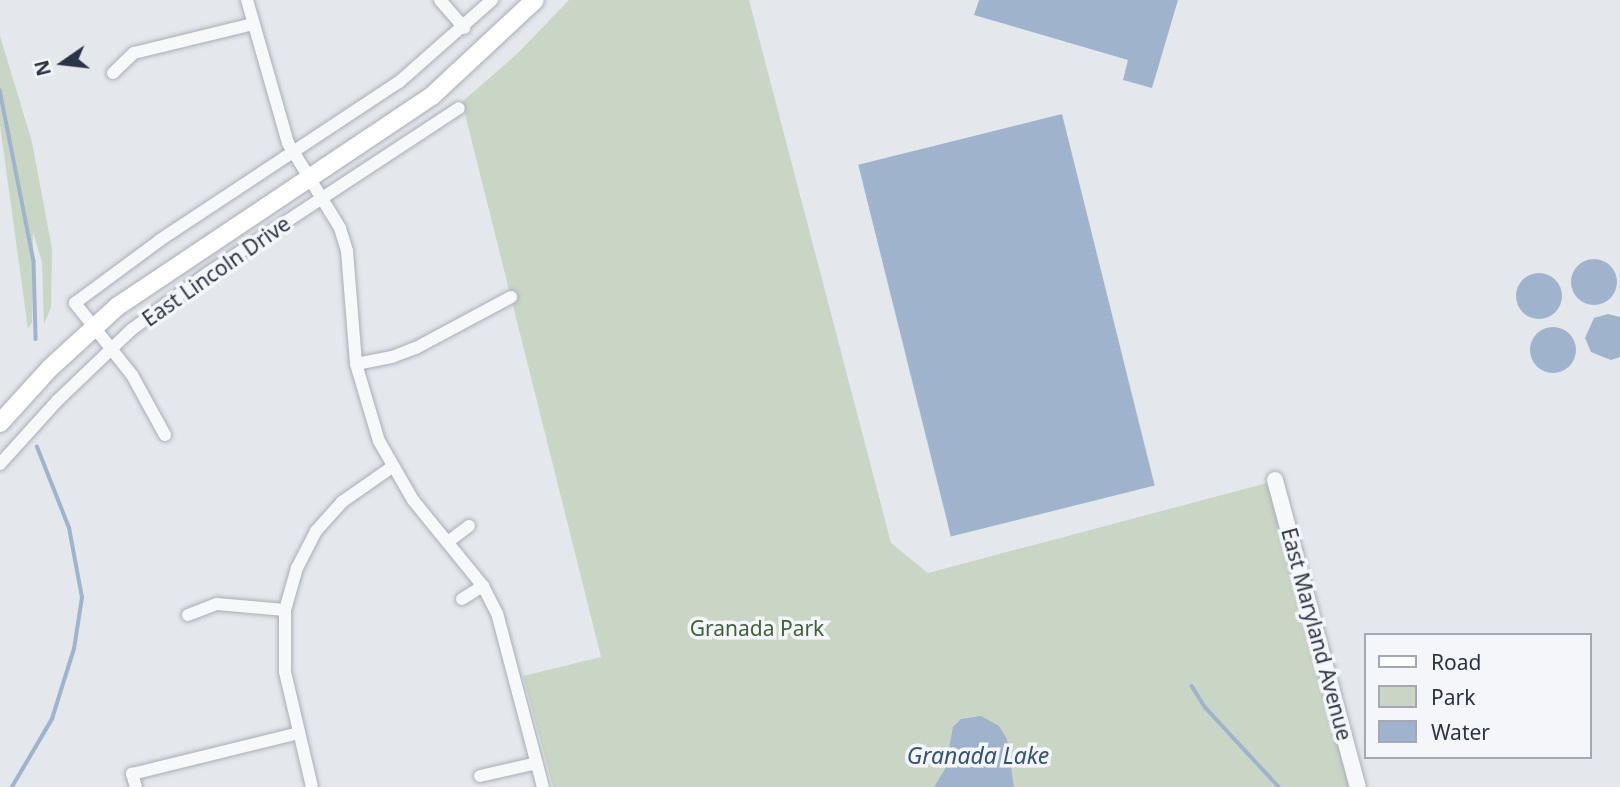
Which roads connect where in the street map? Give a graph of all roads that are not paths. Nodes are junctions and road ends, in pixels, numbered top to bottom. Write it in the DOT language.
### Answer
graph roads {
  1 [pos="247,0"];
  2 [pos="440,0"];
  3 [pos="492,0"];
  4 [pos="535,0"];
  5 [pos="253,24"];
  6 [pos="464,27"];
  7 [pos="113,73"];
  8 [pos="459,108"];
  9 [pos="293,153"];
  10 [pos="309,178"];
  11 [pos="323,198"];
  12 [pos="511,297"];
  13 [pos="93,328"];
  14 [pos="111,347"];
  15 [pos="356,364"];
  16 [pos="1,421"];
  17 [pos="165,435"];
  18 [pos="0,464"];
  19 [pos="392,467"];
  20 [pos="1275,481"];
  21 [pos="469,526"];
  22 [pos="449,541"];
  23 [pos="482,586"];
  24 [pos="462,599"];
  25 [pos="285,610"];
  26 [pos="188,615"];
  27 [pos="299,733"];
  28 [pos="537,763"];
  29 [pos="480,776"];
  30 [pos="136,787"];
  31 [pos="312,787"];
  32 [pos="543,787"];
  33 [pos="1358,787"];
  1 -- 5 [label="street"];
  2 -- 6 [label="street"];
  3 -- 6 [label="street"];
  4 -- 10 [label="main road, East Lincoln Drive"];
  5 -- 7 [label="street"];
  5 -- 9 [label="street"];
  6 -- 9 [label="street"];
  8 -- 11 [label="street, East Lincoln Drive"];
  9 -- 10 [label="street"];
  9 -- 13 [label="street"];
  10 -- 11 [label="street"];
  10 -- 13 [label="main road, East Lincoln Drive"];
  11 -- 14 [label="street, East Lincoln Drive"];
  11 -- 15 [label="street"];
  12 -- 15 [label="street"];
  13 -- 14 [label="street"];
  13 -- 16 [label="main road, East Lincoln Drive"];
  14 -- 17 [label="street"];
  14 -- 18 [label="street, East Lincoln Drive"];
  15 -- 19 [label="street"];
  19 -- 22 [label="street"];
  19 -- 25 [label="street"];
  20 -- 33 [label="street, East Maryland Avenue"];
  21 -- 22 [label="street"];
  22 -- 23 [label="street"];
  23 -- 24 [label="street"];
  23 -- 28 [label="street"];
  25 -- 26 [label="street"];
  25 -- 27 [label="street"];
  27 -- 30 [label="street"];
  27 -- 31 [label="street"];
  28 -- 29 [label="street"];
  28 -- 32 [label="street"];
}
